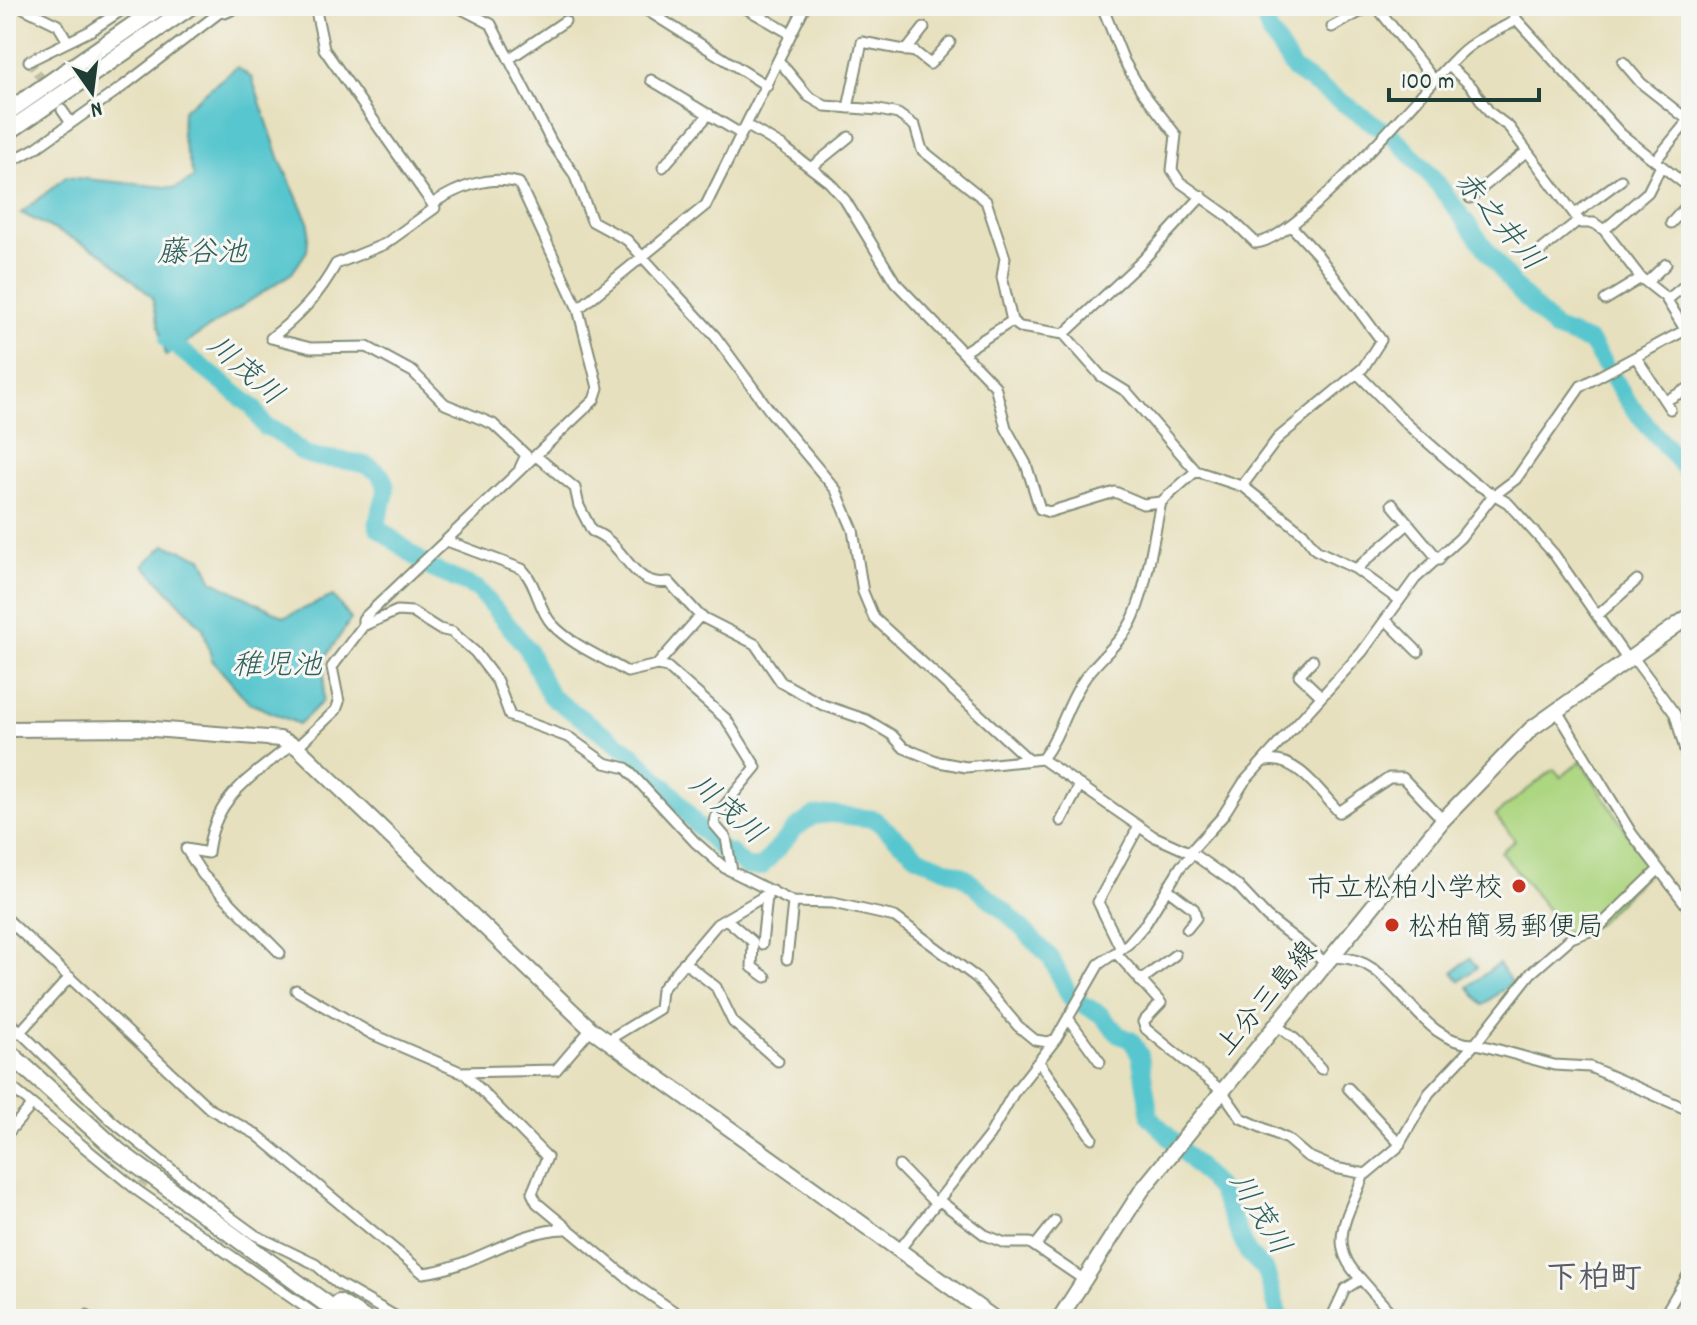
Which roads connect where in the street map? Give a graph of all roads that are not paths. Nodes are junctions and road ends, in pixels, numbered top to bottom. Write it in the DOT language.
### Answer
graph roads {
  1 [pos="19,6"];
  2 [pos="128,6"];
  3 [pos="161,6"];
  4 [pos="191,6"];
  5 [pos="228,6"];
  6 [pos="240,6"];
  7 [pos="315,6"];
  8 [pos="456,6"];
  9 [pos="640,6"];
  10 [pos="742,6"];
  11 [pos="805,6"];
  12 [pos="1102,6"];
  13 [pos="1373,6"];
  14 [pos="1510,6"];
  15 [pos="760,10"];
  16 [pos="211,19"];
  17 [pos="1517,20"];
  18 [pos="565,21"];
  19 [pos="1332,27"];
  20 [pos="924,28"];
  21 [pos="791,34"];
  22 [pos="67,40"];
  23 [pos="950,42"];
  24 [pos="906,51"];
  25 [pos="509,59"];
  26 [pos="29,61"];
  27 [pos="779,61"];
  28 [pos="1623,62"];
  29 [pos="1449,66"];
  30 [pos="651,80"];
  31 [pos="1434,80"];
  32 [pos="767,86"];
  33 [pos="848,108"];
  34 [pos="62,110"];
  35 [pos="8,112"];
  36 [pos="709,114"];
  37 [pos="1689,118"];
  38 [pos="71,123"];
  39 [pos="744,129"];
  40 [pos="6,136"];
  41 [pos="849,137"];
  42 [pos="1527,151"];
  43 [pos="1658,163"];
  44 [pos="6,164"];
  45 [pos="813,166"];
  46 [pos="663,167"];
  47 [pos="1621,180"];
  48 [pos="1691,189"];
  49 [pos="1202,196"];
  50 [pos="1470,198"];
  51 [pos="1691,201"];
  52 [pos="432,204"];
  53 [pos="1577,217"];
  54 [pos="1671,223"];
  55 [pos="1292,227"];
  56 [pos="1604,230"];
  57 [pos="1539,252"];
  58 [pos="642,258"];
  59 [pos="1666,264"];
  60 [pos="1644,280"];
  61 [pos="1690,281"];
  62 [pos="1605,300"];
  63 [pos="1667,300"];
  64 [pos="578,309"];
  65 [pos="1012,321"];
  66 [pos="1688,329"];
  67 [pos="1064,334"];
  68 [pos="965,351"];
  69 [pos="1637,359"];
  70 [pos="1357,373"];
  71 [pos="1691,387"];
  72 [pos="536,456"];
  73 [pos="1196,471"];
  74 [pos="517,475"];
  75 [pos="1242,486"];
  76 [pos="1492,497"];
  77 [pos="1161,502"];
  78 [pos="1392,504"];
  79 [pos="1408,524"];
  80 [pos="447,541"];
  81 [pos="1439,560"];
  82 [pos="1356,569"];
  83 [pos="1637,580"];
  84 [pos="1402,597"];
  85 [pos="1691,615"];
  86 [pos="700,616"];
  87 [pos="1597,616"];
  88 [pos="1386,620"];
  89 [pos="363,626"];
  90 [pos="1418,652"];
  91 [pos="1630,658"];
  92 [pos="1313,660"];
  93 [pos="657,665"];
  94 [pos="1321,696"];
  95 [pos="1557,711"];
  96 [pos="6,729"];
  97 [pos="295,745"];
  98 [pos="1042,759"];
  99 [pos="1029,760"];
  100 [pos="1266,761"];
  101 [pos="1691,772"];
  102 [pos="1080,785"];
  103 [pos="1443,820"];
  104 [pos="1061,821"];
  105 [pos="1139,826"];
  106 [pos="1191,853"];
  107 [pos="732,871"];
  108 [pos="1657,871"];
  109 [pos="1169,890"];
  110 [pos="770,894"];
  111 [pos="1687,899"];
  112 [pos="793,902"];
  113 [pos="1691,911"];
  114 [pos="6,918"];
  115 [pos="726,919"];
  116 [pos="1187,929"];
  117 [pos="762,944"];
  118 [pos="1118,951"];
  119 [pos="280,953"];
  120 [pos="1175,955"];
  121 [pos="787,959"];
  122 [pos="1329,961"];
  123 [pos="684,962"];
  124 [pos="70,977"];
  125 [pos="766,977"];
  126 [pos="1140,981"];
  127 [pos="296,990"];
  128 [pos="6,1018"];
  129 [pos="1068,1018"];
  130 [pos="1276,1025"];
  131 [pos="591,1029"];
  132 [pos="19,1033"];
  133 [pos="1056,1039"];
  134 [pos="608,1040"];
  135 [pos="7,1042"];
  136 [pos="1475,1044"];
  137 [pos="778,1061"];
  138 [pos="1039,1062"];
  139 [pos="1100,1062"];
  140 [pos="1321,1069"];
  141 [pos="459,1072"];
  142 [pos="6,1083"];
  143 [pos="1348,1088"];
  144 [pos="1222,1091"];
  145 [pos="32,1105"];
  146 [pos="1691,1111"];
  147 [pos="6,1135"];
  148 [pos="1092,1138"];
  149 [pos="1400,1144"];
  150 [pos="899,1166"];
  151 [pos="1364,1174"];
  152 [pos="938,1202"];
  153 [pos="197,1212"];
  154 [pos="1055,1221"];
  155 [pos="565,1229"];
  156 [pos="1035,1246"];
  157 [pos="899,1250"];
  158 [pos="1691,1270"];
  159 [pos="1083,1279"];
  160 [pos="1361,1279"];
  161 [pos="680,1318"];
  162 [pos="322,1319"];
  163 [pos="347,1319"];
  164 [pos="365,1319"];
  165 [pos="400,1319"];
  166 [pos="995,1319"];
  167 [pos="1059,1319"];
  168 [pos="1331,1319"];
  169 [pos="1396,1319"];
  170 [pos="1662,1319"];
  1 -- 22 [label="street"];
  2 -- 22 [label="street"];
  3 -- 35 [label="highway"];
  4 -- 40 [label="highway"];
  5 -- 16 [label="street"];
  6 -- 16 [label="street"];
  7 -- 52 [label="street"];
  8 -- 25 [label="street"];
  9 -- 32 [label="street"];
  10 -- 15 [label="street"];
  11 -- 21 [label="street"];
  12 -- 49 [label="street"];
  13 -- 19 [label="street"];
  13 -- 31 [label="street"];
  14 -- 17 [label="street"];
  15 -- 21 [label="street"];
  16 -- 38 [label="street"];
  17 -- 29 [label="street"];
  17 -- 43 [label="street"];
  18 -- 25 [label="street"];
  20 -- 24 [label="street"];
  21 -- 27 [label="street"];
  22 -- 26 [label="street"];
  23 -- 24 [label="street"];
  24 -- 33 [label="street"];
  25 -- 58 [label="street"];
  27 -- 32 [label="street"];
  27 -- 33 [label="street"];
  28 -- 37 [label="street"];
  29 -- 31 [label="street"];
  29 -- 42 [label="street"];
  30 -- 36 [label="street"];
  31 -- 55 [label="street"];
  32 -- 39 [label="street"];
  33 -- 65 [label="street"];
  34 -- 38 [label="street"];
  36 -- 39 [label="street"];
  36 -- 46 [label="street"];
  37 -- 43 [label="street"];
  38 -- 44 [label="street"];
  39 -- 45 [label="street"];
  39 -- 58 [label="street"];
  41 -- 45 [label="street"];
  42 -- 50 [label="street"];
  42 -- 53 [label="street"];
  43 -- 48 [label="street"];
  43 -- 56 [label="street"];
  45 -- 68 [label="street"];
  47 -- 53 [label="street"];
  49 -- 55 [label="street"];
  49 -- 67 [label="street"];
  51 -- 54 [label="street"];
  52 -- 64 [label="street"];
  52 -- 74 [label="street"];
  53 -- 56 [label="street"];
  53 -- 57 [label="street"];
  55 -- 70 [label="street"];
  56 -- 60 [label="street"];
  58 -- 64 [label="street"];
  58 -- 99 [label="street"];
  59 -- 60 [label="street"];
  60 -- 62 [label="street"];
  60 -- 63 [label="street"];
  61 -- 63 [label="street"];
  63 -- 66 [label="street"];
  64 -- 72 [label="street"];
  65 -- 67 [label="street"];
  65 -- 68 [label="street"];
  66 -- 69 [label="street"];
  67 -- 73 [label="street"];
  68 -- 77 [label="street"];
  69 -- 71 [label="street"];
  69 -- 76 [label="street"];
  70 -- 75 [label="street"];
  70 -- 76 [label="street"];
  72 -- 74 [label="street"];
  72 -- 86 [label="street"];
  73 -- 75 [label="street"];
  73 -- 77 [label="street"];
  74 -- 80 [label="street"];
  75 -- 82 [label="street"];
  76 -- 81 [label="street"];
  76 -- 87 [label="street"];
  77 -- 98 [label="street"];
  78 -- 79 [label="street"];
  79 -- 81 [label="street"];
  79 -- 82 [label="street"];
  80 -- 89 [label="street"];
  80 -- 93 [label="street"];
  81 -- 84 [label="street"];
  82 -- 84 [label="street"];
  83 -- 87 [label="street"];
  84 -- 88 [label="street"];
  85 -- 91 [label="street, 上分三島線"];
  86 -- 93 [label="street"];
  86 -- 99 [label="street"];
  87 -- 91 [label="street"];
  88 -- 90 [label="street"];
  88 -- 94 [label="street"];
  89 -- 97 [label="street"];
  89 -- 107 [label="street"];
  91 -- 95 [label="street, 上分三島線"];
  91 -- 101 [label="street"];
  92 -- 94 [label="street"];
  93 -- 107 [label="street"];
  94 -- 100 [label="street"];
  95 -- 103 [label="street, 上分三島線"];
  95 -- 108 [label="street"];
  96 -- 97 [label="street"];
  97 -- 119 [label="street"];
  97 -- 131 [label="street"];
  98 -- 99 [label="street"];
  98 -- 102 [label="street"];
  100 -- 103 [label="street"];
  100 -- 106 [label="street"];
  102 -- 104 [label="street"];
  102 -- 105 [label="street"];
  103 -- 122 [label="street, 上分三島線"];
  105 -- 106 [label="street"];
  105 -- 118 [label="street"];
  106 -- 109 [label="street"];
  106 -- 122 [label="street"];
  107 -- 110 [label="street"];
  108 -- 111 [label="street"];
  108 -- 136 [label="street"];
  109 -- 116 [label="street"];
  109 -- 118 [label="street"];
  110 -- 112 [label="street"];
  110 -- 115 [label="street"];
  110 -- 117 [label="street"];
  111 -- 113 [label="street"];
  112 -- 121 [label="street"];
  112 -- 133 [label="street"];
  114 -- 124 [label="street"];
  115 -- 123 [label="street"];
  115 -- 125 [label="street"];
  118 -- 126 [label="street"];
  118 -- 129 [label="street"];
  120 -- 126 [label="street"];
  122 -- 130 [label="street, 上分三島線"];
  122 -- 136 [label="street"];
  123 -- 134 [label="street"];
  123 -- 137 [label="street"];
  124 -- 132 [label="street"];
  124 -- 155 [label="street"];
  126 -- 144 [label="street"];
  127 -- 141 [label="street"];
  128 -- 132 [label="street"];
  129 -- 133 [label="street"];
  129 -- 139 [label="street"];
  130 -- 140 [label="street"];
  130 -- 144 [label="street, 上分三島線"];
  131 -- 134 [label="street"];
  131 -- 141 [label="street"];
  132 -- 135 [label="street"];
  132 -- 165 [label="street"];
  133 -- 138 [label="street"];
  134 -- 157 [label="street"];
  135 -- 153 [label="highway"];
  136 -- 146 [label="street"];
  136 -- 149 [label="street"];
  138 -- 148 [label="street"];
  138 -- 152 [label="street"];
  141 -- 155 [label="street"];
  142 -- 145 [label="street"];
  143 -- 149 [label="street"];
  144 -- 151 [label="street"];
  144 -- 159 [label="street, 上分三島線"];
  145 -- 147 [label="street"];
  145 -- 162 [label="street"];
  149 -- 151 [label="street"];
  150 -- 152 [label="street"];
  151 -- 160 [label="street"];
  152 -- 156 [label="street"];
  152 -- 157 [label="street"];
  153 -- 163 [label="highway"];
  153 -- 164 [label="highway"];
  154 -- 156 [label="street"];
  155 -- 161 [label="street"];
  156 -- 159 [label="street"];
  157 -- 166 [label="street"];
  158 -- 170 [label="street"];
  159 -- 167 [label="street, 上分三島線"];
  160 -- 168 [label="street"];
  160 -- 169 [label="street"];
}
